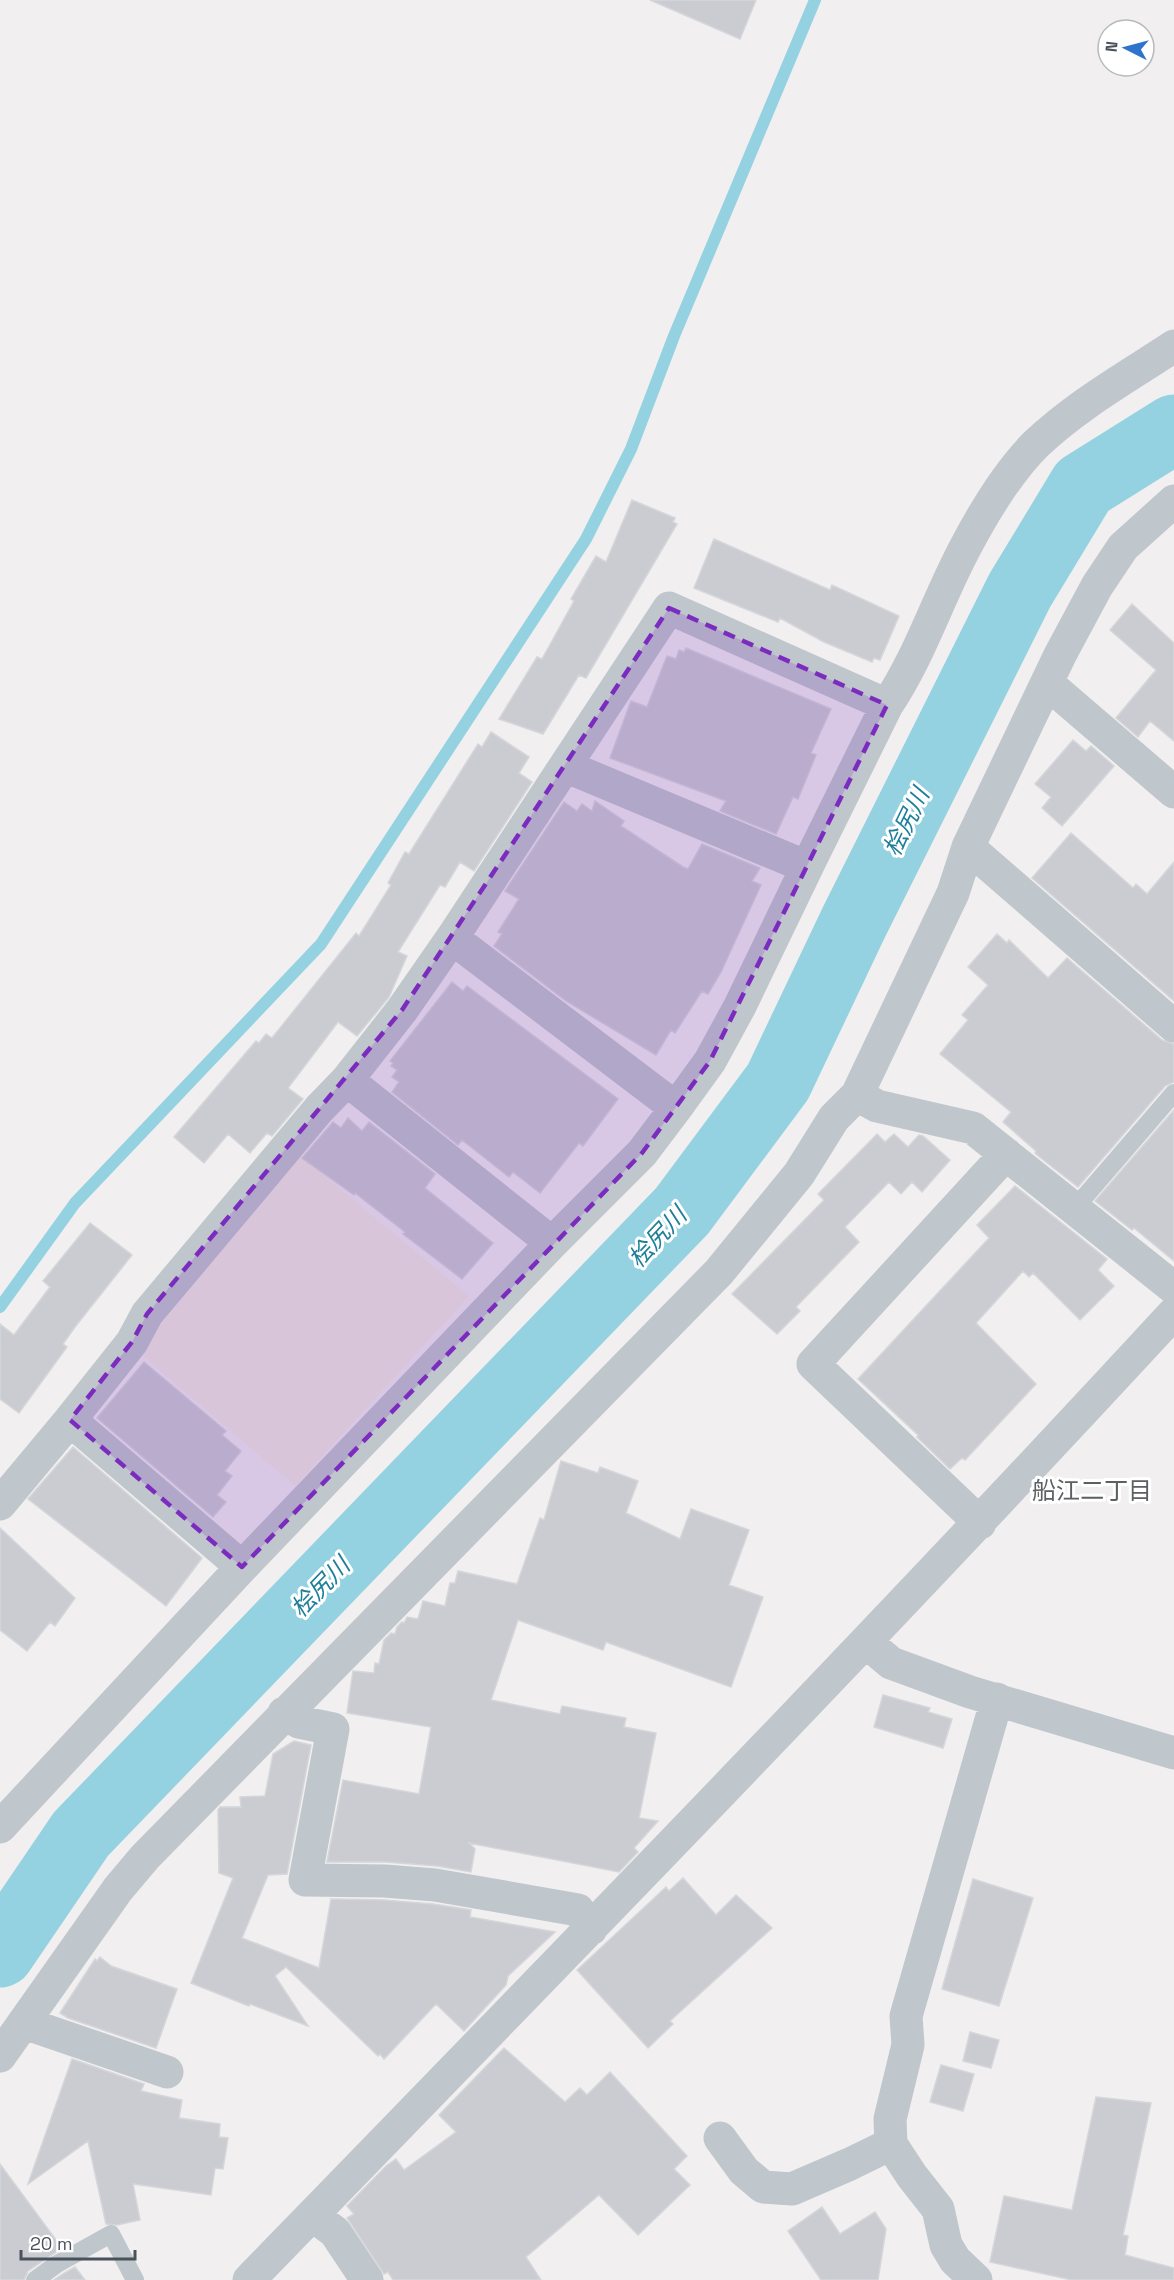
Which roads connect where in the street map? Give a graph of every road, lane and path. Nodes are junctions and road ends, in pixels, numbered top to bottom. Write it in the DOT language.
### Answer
graph roads {
  1 [pos="1174,346"];
  2 [pos="1174,501"];
  3 [pos="1047,683"];
  4 [pos="887,705"];
  5 [pos="565,766"];
  6 [pos="1174,792"];
  7 [pos="968,847"];
  8 [pos="807,867"];
  9 [pos="452,938"];
  10 [pos="1174,1026"];
  11 [pos="346,1080"];
  12 [pos="1174,1093"];
  13 [pos="857,1095"];
  14 [pos="676,1108"];
  15 [pos="1006,1154"];
  16 [pos="1074,1209"];
  17 [pos="552,1242"];
  18 [pos="1174,1288"];
  19 [pos="1174,1313"];
  20 [pos="70,1420"];
  21 [pos="0,1504"];
  22 [pos="980,1523"];
  23 [pos="242,1567"];
  24 [pos="866,1642"];
  25 [pos="997,1699"];
  26 [pos="284,1713"];
  27 [pos="1174,1753"];
  28 [pos="0,1827"];
  29 [pos="591,1929"];
  30 [pos="24,2023"];
  31 [pos="0,2056"];
  32 [pos="167,2072"];
  33 [pos="720,2138"];
  34 [pos="891,2144"];
  35 [pos="312,2216"];
  36 [pos="35,2280"];
  37 [pos="135,2280"];
  38 [pos="249,2280"];
  39 [pos="367,2280"];
  40 [pos="976,2280"];
  1 -- 4 [label="street"];
  2 -- 3 [label="street"];
  3 -- 6 [label="street"];
  3 -- 7 [label="street"];
  4 -- 5 [label="street"];
  4 -- 8 [label="street"];
  5 -- 8 [label="street"];
  5 -- 9 [label="street"];
  7 -- 10 [label="street"];
  7 -- 13 [label="street"];
  8 -- 14 [label="street"];
  9 -- 11 [label="street"];
  9 -- 14 [label="street"];
  11 -- 17 [label="street"];
  11 -- 20 [label="street"];
  12 -- 16 [label="lane"];
  13 -- 15 [label="street"];
  13 -- 26 [label="street"];
  14 -- 17 [label="street"];
  15 -- 16 [label="street"];
  15 -- 22 [label="street"];
  16 -- 18 [label="street"];
  17 -- 23 [label="street"];
  19 -- 22 [label="street"];
  20 -- 21 [label="street"];
  20 -- 23 [label="street"];
  22 -- 24 [label="street"];
  23 -- 28 [label="street"];
  24 -- 25 [label="street"];
  24 -- 29 [label="street"];
  25 -- 27 [label="street"];
  25 -- 34 [label="street"];
  26 -- 29 [label="street"];
  26 -- 30 [label="street"];
  29 -- 35 [label="street"];
  30 -- 31 [label="street"];
  30 -- 32 [label="street"];
  33 -- 34 [label="street"];
  34 -- 40 [label="street"];
  35 -- 38 [label="street"];
  35 -- 39 [label="street"];
  36 -- 37 [label="lane"];
}
